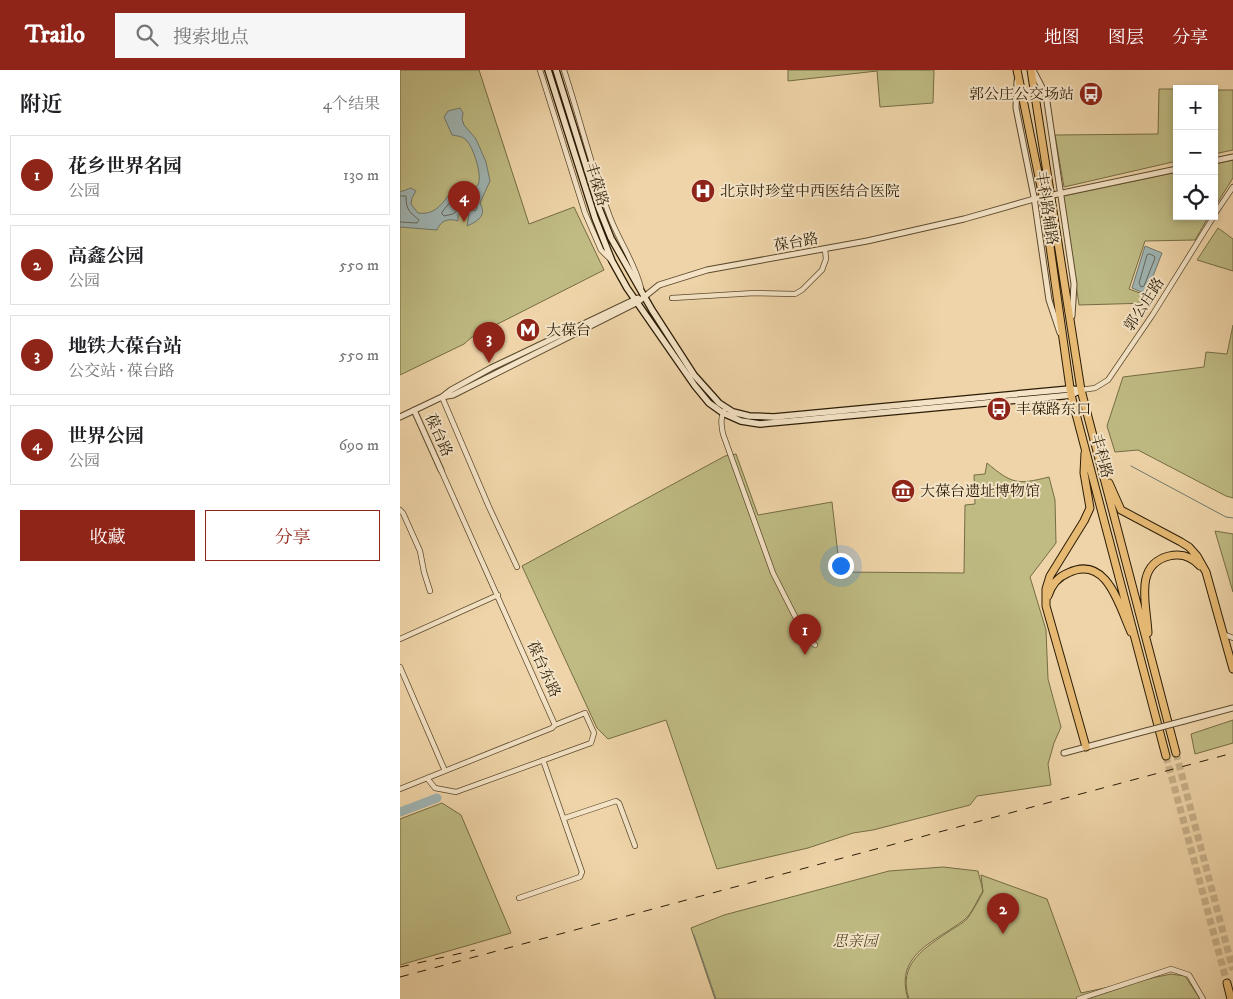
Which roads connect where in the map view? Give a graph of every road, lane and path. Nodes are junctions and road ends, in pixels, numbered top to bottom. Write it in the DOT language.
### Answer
graph roads {
  1 [pos="540,70"];
  2 [pos="548,70"];
  3 [pos="556,70"];
  4 [pos="564,70"];
  5 [pos="1032,70"];
  6 [pos="1017,72"];
  7 [pos="1233,157"];
  8 [pos="1218,160"];
  9 [pos="1173,170"];
  10 [pos="1233,187"];
  11 [pos="1061,194"];
  12 [pos="1052,196"];
  13 [pos="1043,197"];
  14 [pos="1034,199"];
  15 [pos="1218,210"];
  16 [pos="1212,220"];
  17 [pos="825,249"];
  18 [pos="612,261"];
  19 [pos="643,296"];
  20 [pos="672,298"];
  21 [pos="636,300"];
  22 [pos="1071,324"];
  23 [pos="1064,346"];
  24 [pos="1081,390"];
  25 [pos="1071,392"];
  26 [pos="442,397"];
  27 [pos="414,410"];
  28 [pos="724,410"];
  29 [pos="400,417"];
  30 [pos="1085,445"];
  31 [pos="1101,465"];
  32 [pos="441,470"];
  33 [pos="400,510"];
  34 [pos="517,567"];
  35 [pos="1206,572"];
  36 [pos="430,590"];
  37 [pos="498,595"];
  38 [pos="1046,606"];
  39 [pos="1223,634"];
  40 [pos="1233,638"];
  41 [pos="400,639"];
  42 [pos="815,645"];
  43 [pos="1150,650"];
  44 [pos="1140,651"];
  45 [pos="400,667"];
  46 [pos="1233,668"];
  47 [pos="1233,708"];
  48 [pos="555,725"];
  49 [pos="1086,747"];
  50 [pos="1064,753"];
  51 [pos="1176,753"];
  52 [pos="1166,756"];
  53 [pos="543,760"];
  54 [pos="445,771"];
  55 [pos="427,778"];
  56 [pos="400,789"];
  57 [pos="564,818"];
  58 [pos="634,846"];
  59 [pos="520,898"];
  60 [pos="1227,984"];
  61 [pos="1079,999"];
  62 [pos="1203,999"];
  63 [pos="1231,999"];
  1 -- 18 [label="street"];
  2 -- 18 [label="main road, 丰葆路"];
  3 -- 19 [label="main road, 丰葆路"];
  4 -- 19 [label="street"];
  5 -- 11 [label="street, 丰科路辅路"];
  5 -- 12 [label="main road, 丰科路"];
  6 -- 13 [label="main road, 丰科路"];
  6 -- 14 [label="street, 丰科路辅路"];
  7 -- 8 [label="street"];
  9 -- 11 [label="street, 葆台路"];
  10 -- 15 [label="street, 郭公庄路"];
  11 -- 12 [label="street, 葆台路"];
  11 -- 22 [label="street, 丰科路辅路"];
  12 -- 13 [label="street, 葆台路"];
  12 -- 22 [label="main road, 丰科路"];
  13 -- 14 [label="street, 葆台路"];
  13 -- 23 [label="main road, 丰科路"];
  14 -- 17 [label="street, 葆台路"];
  14 -- 23 [label="street, 丰科路辅路"];
  16 -- 24 [label="street, 郭公庄路"];
  17 -- 19 [label="street, 葆台路"];
  17 -- 20 [label="street"];
  18 -- 21 [label="main road, 丰葆路"];
  19 -- 21 [label="street, 葆台路"];
  19 -- 28 [label="main road, 丰葆路"];
  21 -- 26 [label="street, 葆台路"];
  21 -- 28 [label="main road, 丰葆路"];
  22 -- 24 [label="main road, 丰科路"];
  23 -- 25 [label="main road, 丰科路"];
  24 -- 25 [label="main road"];
  24 -- 31 [label="main road, 丰科路"];
  25 -- 28 [label="main road"];
  25 -- 30 [label="main road, 丰科路"];
  26 -- 27 [label="street, 葆台路"];
  26 -- 34 [label="street"];
  27 -- 29 [label="street, 葆台路"];
  27 -- 32 [label="street, 葆台路"];
  28 -- 42 [label="street"];
  30 -- 38 [label="main road"];
  30 -- 44 [label="main road, 丰科路"];
  31 -- 35 [label="main road"];
  31 -- 43 [label="main road, 丰科路"];
  32 -- 37 [label="street, 葆台东路"];
  33 -- 36 [label="street"];
  35 -- 39 [label="main road"];
  35 -- 43 [label="main road"];
  37 -- 41 [label="street"];
  37 -- 48 [label="street, 葆台东路"];
  38 -- 44 [label="main road"];
  38 -- 49 [label="main road"];
  39 -- 40 [label="street"];
  39 -- 46 [label="main road"];
  43 -- 51 [label="main road, 丰科路"];
  44 -- 52 [label="main road, 丰科路"];
  45 -- 54 [label="street"];
  47 -- 49 [label="street, bridge"];
  48 -- 53 [label="street"];
  48 -- 54 [label="street"];
  49 -- 50 [label="street"];
  53 -- 55 [label="street"];
  53 -- 57 [label="street"];
  54 -- 55 [label="street"];
  55 -- 56 [label="street"];
  57 -- 58 [label="street"];
  57 -- 59 [label="street"];
  60 -- 63 [label="main road"];
  61 -- 62 [label="street"];
}
